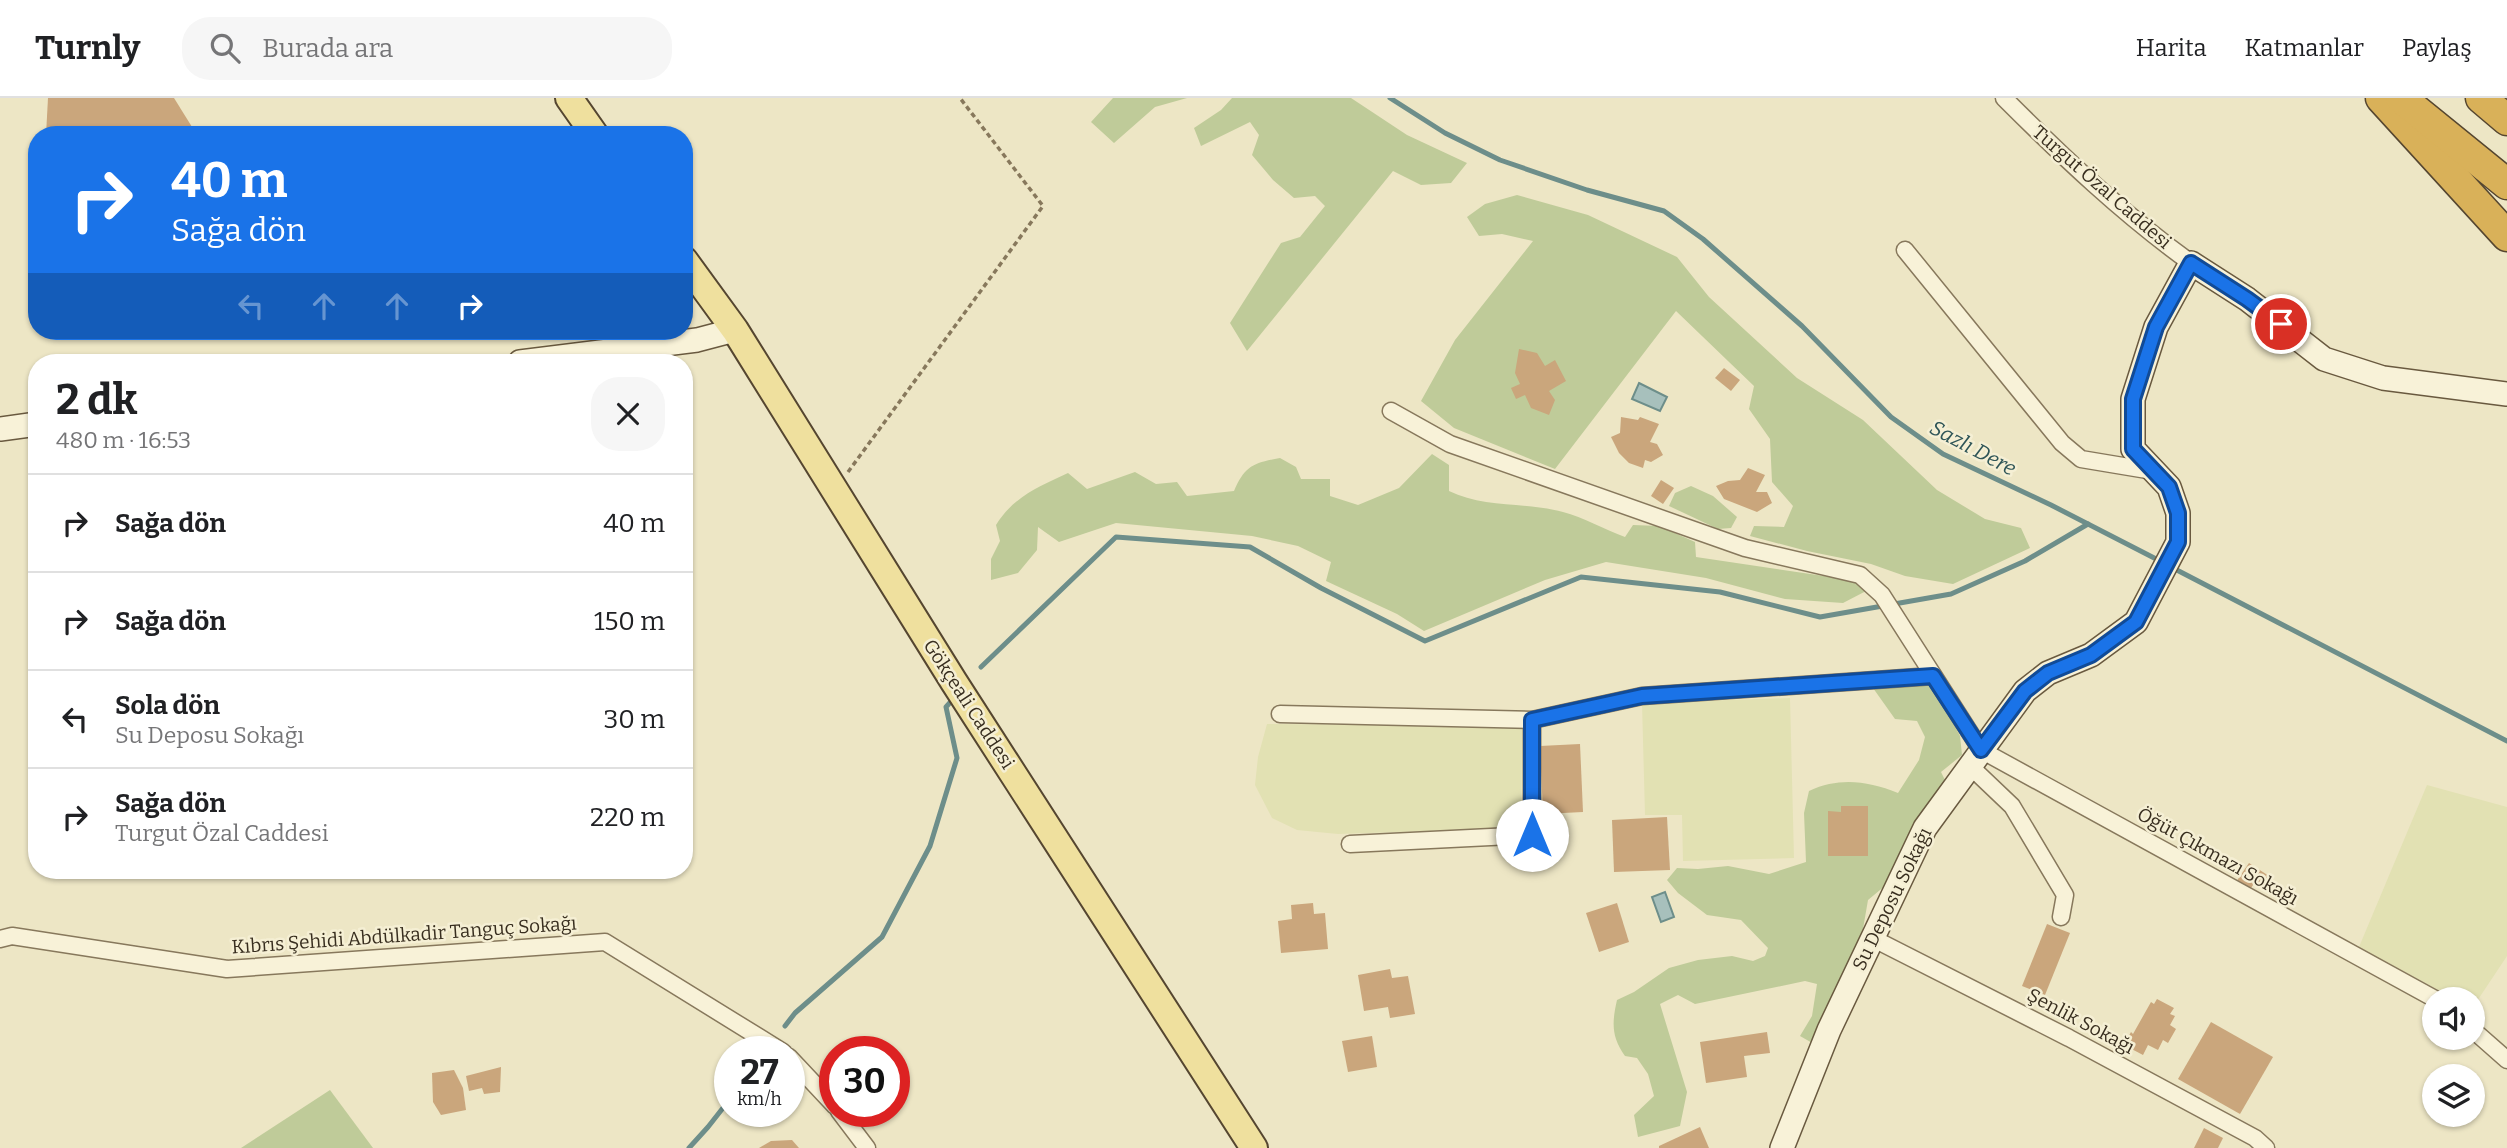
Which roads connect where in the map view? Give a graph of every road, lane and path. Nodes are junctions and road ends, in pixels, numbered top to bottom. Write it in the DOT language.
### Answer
graph roads {
  1 [pos="569,98"];
  2 [pos="960,98"];
  3 [pos="2004,98"];
  4 [pos="2381,98"];
  5 [pos="2401,98"];
  6 [pos="2482,98"];
  7 [pos="2507,120"];
  8 [pos="589,126"];
  9 [pos="2507,184"];
  10 [pos="2507,236"];
  11 [pos="1905,250"];
  12 [pos="2191,263"];
  13 [pos="693,273"];
  14 [pos="734,330"];
  15 [pos="584,354"];
  16 [pos="2507,394"];
  17 [pos="1391,411"];
  18 [pos="28,425"];
  19 [pos="0,429"];
  20 [pos="2153,471"];
  21 [pos="835,490"];
  22 [pos="1933,676"];
  23 [pos="1280,714"];
  24 [pos="1532,720"];
  25 [pos="1975,758"];
  26 [pos="1350,844"];
  27 [pos="2061,917"];
  28 [pos="1872,938"];
  29 [pos="0,939"];
  30 [pos="2422,992"];
  31 [pos="757,1036"];
  32 [pos="2485,1041"];
  33 [pos="2507,1060"];
  34 [pos="805,1074"];
  35 [pos="819,1090"];
  36 [pos="851,1127"];
  37 [pos="867,1148"];
  38 [pos="1254,1148"];
  39 [pos="1782,1148"];
  40 [pos="2266,1148"];
  1 -- 8 [label="main road"];
  2 -- 21 [label="path"];
  3 -- 12 [label="street, Turgut Özal Caddesi"];
  4 -- 10 [label="highway"];
  5 -- 9 [label="highway"];
  6 -- 7 [label="highway"];
  11 -- 20 [label="street"];
  12 -- 16 [label="street, Turgut Özal Caddesi"];
  12 -- 20 [label="street, Su Deposu Sokağı"];
  13 -- 14 [label="main road, Gökçeali Caddesi"];
  14 -- 15 [label="street"];
  14 -- 21 [label="main road, Gökçeali Caddesi"];
  17 -- 22 [label="street"];
  18 -- 19 [label="street"];
  20 -- 25 [label="street, Su Deposu Sokağı"];
  21 -- 38 [label="main road, Gökçeali Caddesi"];
  22 -- 24 [label="street"];
  22 -- 25 [label="street"];
  23 -- 24 [label="street"];
  24 -- 26 [label="street"];
  25 -- 27 [label="street"];
  25 -- 28 [label="street, Su Deposu Sokağı"];
  25 -- 30 [label="street, Öğüt Çıkmazı Sokağı"];
  28 -- 39 [label="street, Su Deposu Sokağı"];
  28 -- 40 [label="street, Şenlik Sokağı"];
  29 -- 31 [label="street, Kıbrıs Şehidi Abdülkadir Tanguç Sokağı"];
  32 -- 33 [label="street"];
  34 -- 35 [label="street"];
  36 -- 37 [label="street"];
}
